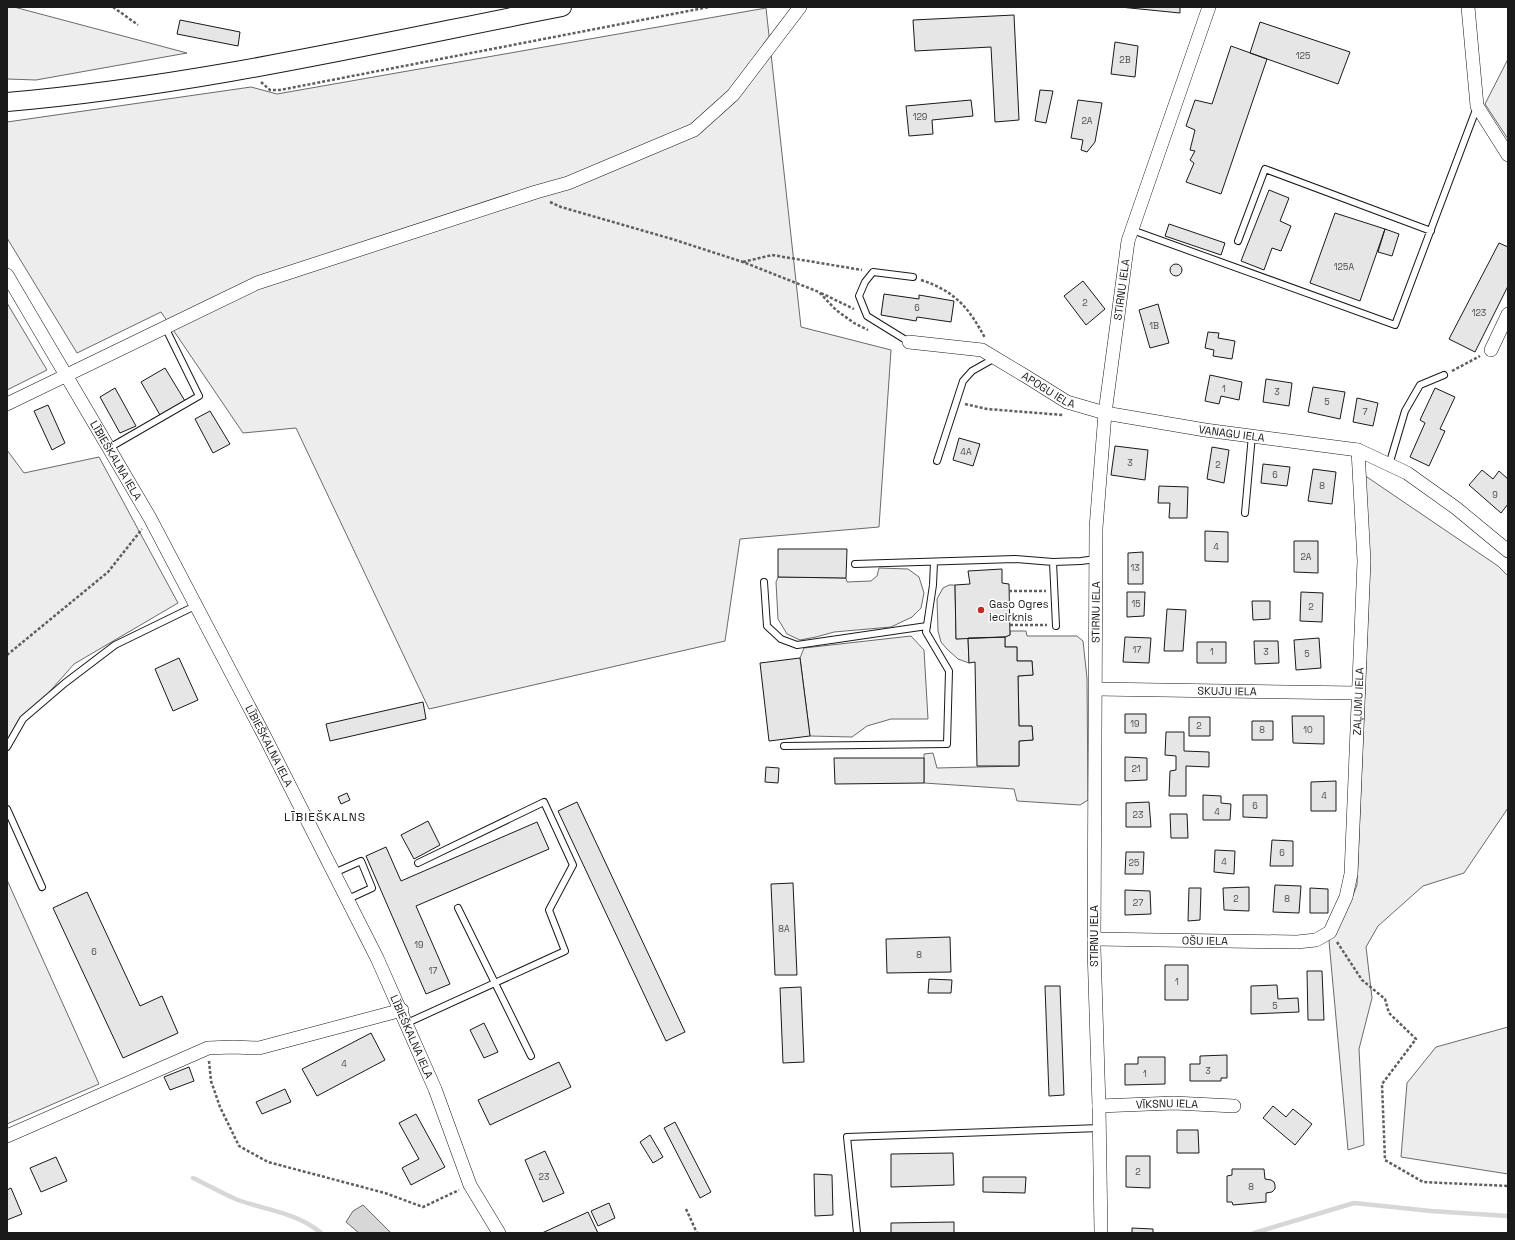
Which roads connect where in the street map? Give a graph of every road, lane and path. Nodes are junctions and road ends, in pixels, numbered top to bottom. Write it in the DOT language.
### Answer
graph roads {
  1 [pos="113,7"];
  2 [pos="562,7"];
  3 [pos="709,7"];
  4 [pos="800,7"];
  5 [pos="1209,7"];
  6 [pos="1468,7"];
  7 [pos="138,25"];
  8 [pos="253,68"];
  9 [pos="7,102"];
  10 [pos="1477,106"];
  11 [pos="1508,155"];
  12 [pos="536,192"];
  13 [pos="1132,230"];
  14 [pos="1431,231"];
  15 [pos="1238,241"];
  16 [pos="743,262"];
  17 [pos="873,272"];
  18 [pos="7,275"];
  19 [pos="913,277"];
  20 [pos="818,292"];
  21 [pos="1508,314"];
  22 [pos="867,316"];
  23 [pos="165,327"];
  24 [pos="871,331"];
  25 [pos="909,342"];
  26 [pos="1491,350"];
  27 [pos="995,358"];
  28 [pos="65,375"];
  29 [pos="1444,375"];
  30 [pos="957,402"];
  31 [pos="7,404"];
  32 [pos="1081,407"];
  33 [pos="1105,413"];
  34 [pos="1252,435"];
  35 [pos="109,448"];
  36 [pos="1358,450"];
  37 [pos="937,461"];
  38 [pos="1389,465"];
  39 [pos="1245,513"];
  40 [pos="150,518"];
  41 [pos="1508,551"];
  42 [pos="1096,559"];
  43 [pos="934,562"];
  44 [pos="1052,562"];
  45 [pos="854,564"];
  46 [pos="764,582"];
  47 [pos="1009,591"];
  48 [pos="1054,591"];
  49 [pos="195,606"];
  50 [pos="927,626"];
  51 [pos="1010,626"];
  52 [pos="1056,626"];
  53 [pos="7,655"];
  54 [pos="1096,689"];
  55 [pos="1357,693"];
  56 [pos="784,746"];
  57 [pos="7,747"];
  58 [pos="7,809"];
  59 [pos="418,863"];
  60 [pos="334,873"];
  61 [pos="42,887"];
  62 [pos="348,899"];
  63 [pos="458,908"];
  64 [pos="1330,932"];
  65 [pos="1094,939"];
  66 [pos="495,983"];
  67 [pos="402,1010"];
  68 [pos="407,1023"];
  69 [pos="208,1048"];
  70 [pos="531,1056"];
  71 [pos="1099,1106"];
  72 [pos="1234,1106"];
  73 [pos="1100,1128"];
  74 [pos="7,1136"];
  75 [pos="470,1184"];
  76 [pos="1508,1186"];
  77 [pos="686,1208"];
  78 [pos="499,1233"];
  79 [pos="697,1233"];
  80 [pos="857,1233"];
  81 [pos="1101,1233"];
  1 -- 7 [label="path"];
  2 -- 8 [label="main road"];
  3 -- 8 [label="path"];
  4 -- 12 [label="street"];
  5 -- 13 [label="street, STIRNU IELA"];
  6 -- 10 [label="street"];
  8 -- 9 [label="main road"];
  10 -- 11 [label="street"];
  10 -- 14 [label="lane"];
  12 -- 16 [label="path"];
  12 -- 23 [label="street"];
  13 -- 14 [label="lane"];
  13 -- 33 [label="street, STIRNU IELA"];
  14 -- 15 [label="lane"];
  16 -- 17 [label="path"];
  16 -- 20 [label="path"];
  17 -- 19 [label="lane"];
  17 -- 22 [label="lane"];
  18 -- 28 [label="street, LĪBIEŠKALNA IELA"];
  19 -- 27 [label="path"];
  20 -- 22 [label="path"];
  20 -- 24 [label="path"];
  21 -- 26 [label="street"];
  22 -- 25 [label="lane"];
  23 -- 28 [label="street"];
  23 -- 35 [label="lane"];
  25 -- 27 [label="street, APOGU IELA"];
  26 -- 29 [label="path"];
  27 -- 30 [label="lane"];
  27 -- 32 [label="street, APOGU IELA"];
  28 -- 31 [label="street"];
  28 -- 35 [label="street, LĪBIEŠKALNA IELA"];
  29 -- 38 [label="lane"];
  30 -- 32 [label="path"];
  30 -- 37 [label="lane"];
  32 -- 33 [label="street, APOGU IELA"];
  33 -- 34 [label="street, VANAGU IELA"];
  33 -- 42 [label="street, STIRNU IELA"];
  34 -- 36 [label="street, VANAGU IELA"];
  34 -- 39 [label="lane"];
  35 -- 40 [label="street, LĪBIEŠKALNA IELA"];
  36 -- 38 [label="street, VANAGU IELA"];
  36 -- 55 [label="street, ZAĻUMU IELA"];
  38 -- 41 [label="street, VANAGU IELA"];
  40 -- 49 [label="street, LĪBIEŠKALNA IELA"];
  40 -- 53 [label="path"];
  42 -- 44 [label="lane"];
  42 -- 54 [label="street, STIRNU IELA"];
  43 -- 44 [label="lane"];
  43 -- 45 [label="lane"];
  43 -- 50 [label="lane"];
  44 -- 48 [label="lane"];
  46 -- 50 [label="lane"];
  47 -- 48 [label="path"];
  48 -- 52 [label="lane"];
  49 -- 57 [label="lane"];
  49 -- 60 [label="street, LĪBIEŠKALNA IELA"];
  50 -- 56 [label="lane"];
  51 -- 52 [label="path"];
  54 -- 55 [label="street, SKUJU IELA"];
  54 -- 65 [label="street, STIRNU IELA"];
  55 -- 64 [label="street, ZAĻUMU IELA"];
  58 -- 61 [label="lane"];
  59 -- 66 [label="lane"];
  60 -- 62 [label="street, LĪBIEŠKALNA IELA"];
  60 -- 62 [label="lane"];
  62 -- 67 [label="street, LĪBIEŠKALNA IELA"];
  63 -- 66 [label="lane"];
  64 -- 65 [label="street, OŠU IELA"];
  64 -- 76 [label="path"];
  65 -- 71 [label="street, STIRNU IELA"];
  66 -- 68 [label="lane"];
  66 -- 70 [label="lane"];
  67 -- 68 [label="street, LĪBIEŠKALNA IELA"];
  67 -- 69 [label="street"];
  68 -- 75 [label="street, LĪBIEŠKALNA IELA"];
  69 -- 74 [label="street"];
  69 -- 75 [label="path"];
  71 -- 72 [label="street, VĪKSNU IELA"];
  71 -- 73 [label="street, STIRNU IELA"];
  73 -- 80 [label="lane"];
  73 -- 81 [label="street, STIRNU IELA"];
  75 -- 78 [label="street, LĪBIEŠKALNA IELA"];
  77 -- 79 [label="path"];
}
